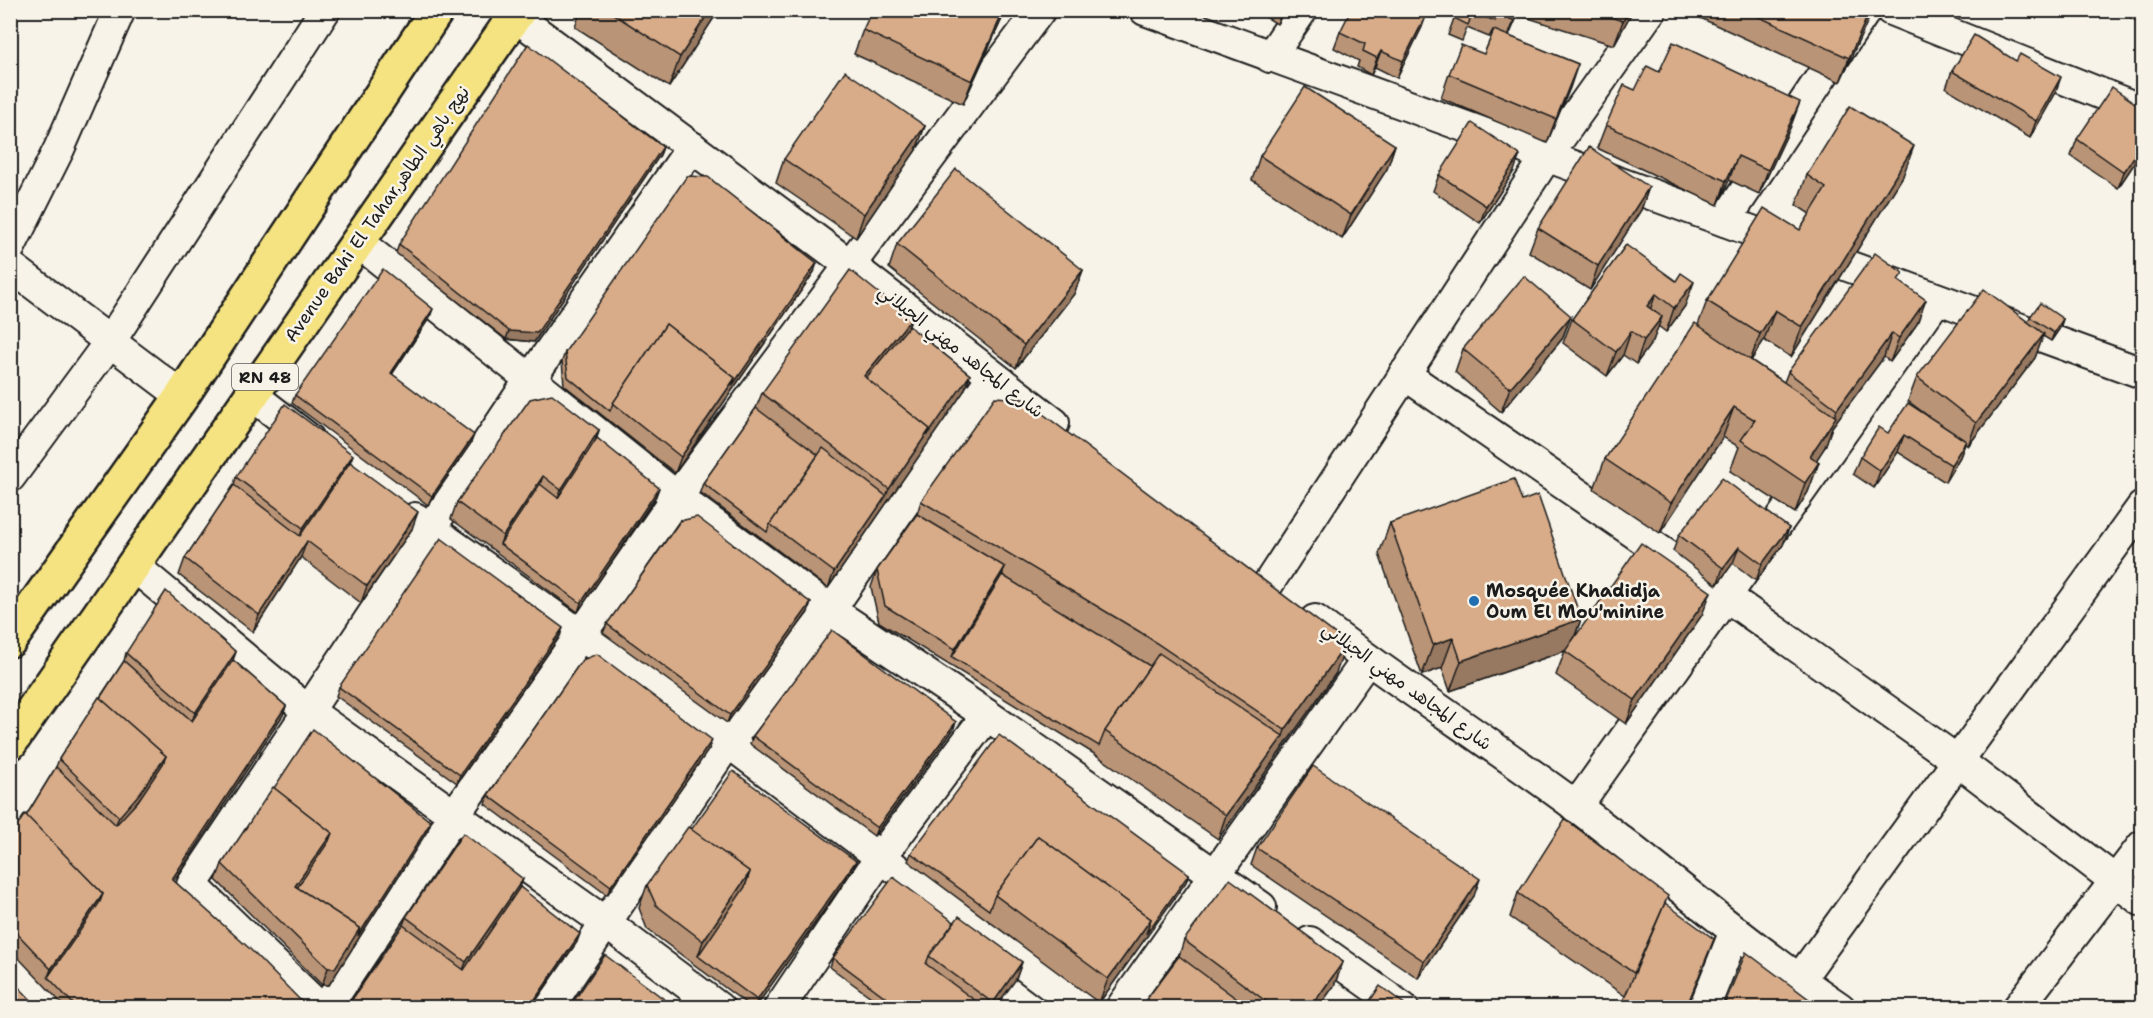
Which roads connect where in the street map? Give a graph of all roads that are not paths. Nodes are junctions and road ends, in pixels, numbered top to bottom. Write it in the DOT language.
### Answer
graph roads {
  1 [pos="120,10"];
  2 [pos="326,10"];
  3 [pos="437,10"];
  4 [pos="1040,10"];
  5 [pos="1145,10"];
  6 [pos="1302,10"];
  7 [pos="1651,10"];
  8 [pos="1866,10"];
  9 [pos="1891,10"];
  10 [pos="517,13"];
  11 [pos="1270,57"];
  12 [pos="2142,110"];
  13 [pos="692,147"];
  14 [pos="1547,156"];
  15 [pos="1725,221"];
  16 [pos="358,242"];
  17 [pos="10,247"];
  18 [pos="850,265"];
  19 [pos="10,266"];
  20 [pos="1937,299"];
  21 [pos="111,340"];
  22 [pos="2142,373"];
  23 [pos="1404,374"];
  24 [pos="992,377"];
  25 [pos="531,378"];
  26 [pos="252,395"];
  27 [pos="182,396"];
  28 [pos="1078,441"];
  29 [pos="327,452"];
  30 [pos="10,477"];
  31 [pos="677,497"];
  32 [pos="392,501"];
  33 [pos="2142,507"];
  34 [pos="430,529"];
  35 [pos="134,566"];
  36 [pos="1726,596"];
  37 [pos="830,610"];
  38 [pos="580,634"];
  39 [pos="10,640"];
  40 [pos="1367,660"];
  41 [pos="308,711"];
  42 [pos="987,715"];
  43 [pos="728,742"];
  44 [pos="10,743"];
  45 [pos="1958,761"];
  46 [pos="1576,807"];
  47 [pos="455,814"];
  48 [pos="2142,846"];
  49 [pos="880,858"];
  50 [pos="1215,875"];
  51 [pos="2115,882"];
  52 [pos="2142,901"];
  53 [pos="606,922"];
  54 [pos="1735,931"];
  55 [pos="10,968"];
  56 [pos="1799,980"];
  57 [pos="48,1008"];
  58 [pos="320,1008"];
  59 [pos="326,1008"];
  60 [pos="548,1008"];
  61 [pos="719,1008"];
  62 [pos="779,1008"];
  63 [pos="1081,1008"];
  64 [pos="1121,1008"];
  65 [pos="1403,1008"];
  66 [pos="1704,1008"];
  67 [pos="1840,1008"];
  68 [pos="2018,1008"];
  1 -- 17 [label="street"];
  2 -- 21 [label="street"];
  3 -- 27 [label="main road, RN 48"];
  4 -- 18 [label="street"];
  5 -- 11 [label="street"];
  6 -- 11 [label="street"];
  7 -- 14 [label="street"];
  8 -- 15 [label="street"];
  9 -- 12 [label="street"];
  10 -- 13 [label="street, شارع المجاهد مهني الجيلاني"];
  10 -- 16 [label="main road, Avenue Bahi El Tahar,نهج باهي الطاهر / RN 48"];
  11 -- 14 [label="street"];
  13 -- 18 [label="street, شارع المجاهد مهني الجيلاني"];
  13 -- 25 [label="street"];
  14 -- 15 [label="street"];
  14 -- 23 [label="street"];
  15 -- 20 [label="street"];
  16 -- 25 [label="street"];
  16 -- 26 [label="main road, Avenue Bahi El Tahar,نهج باهي الطاهر / RN 48"];
  18 -- 24 [label="street, شارع المجاهد مهني الجيلاني"];
  18 -- 31 [label="street"];
  19 -- 21 [label="street"];
  20 -- 22 [label="street"];
  20 -- 36 [label="street"];
  21 -- 27 [label="street"];
  21 -- 30 [label="street"];
  23 -- 36 [label="street"];
  23 -- 40 [label="street, شارع المجاهد مهني الجيلاني"];
  24 -- 28 [label="street, شارع المجاهد مهني الجيلاني"];
  24 -- 37 [label="street"];
  25 -- 31 [label="street"];
  25 -- 34 [label="street"];
  26 -- 29 [label="street"];
  26 -- 35 [label="main road, Avenue Bahi El Tahar,نهج باهي الطاهر / RN 48"];
  27 -- 39 [label="main road, RN 48"];
  31 -- 37 [label="street"];
  31 -- 38 [label="street"];
  32 -- 34 [label="street"];
  33 -- 45 [label="street"];
  34 -- 38 [label="street"];
  34 -- 41 [label="street"];
  35 -- 41 [label="street"];
  35 -- 44 [label="main road, Avenue Bahi El Tahar,نهج باهي الطاهر / RN 48"];
  36 -- 45 [label="street"];
  36 -- 46 [label="street"];
  37 -- 42 [label="street"];
  37 -- 43 [label="street"];
  38 -- 43 [label="street"];
  38 -- 47 [label="street"];
  40 -- 46 [label="street, شارع المجاهد مهني الجيلاني"];
  40 -- 50 [label="street"];
  41 -- 47 [label="street"];
  41 -- 58 [label="street"];
  42 -- 49 [label="street"];
  42 -- 50 [label="street"];
  43 -- 49 [label="street"];
  43 -- 53 [label="street"];
  45 -- 51 [label="street"];
  45 -- 56 [label="street"];
  46 -- 54 [label="street, شارع المجاهد مهني الجيلاني"];
  47 -- 53 [label="street"];
  47 -- 59 [label="street"];
  48 -- 51 [label="street"];
  49 -- 62 [label="street"];
  49 -- 63 [label="street"];
  50 -- 64 [label="street"];
  50 -- 65 [label="street"];
  51 -- 52 [label="street"];
  51 -- 68 [label="street"];
  53 -- 60 [label="street"];
  53 -- 61 [label="street"];
  54 -- 56 [label="street, شارع المجاهد مهني الجيلاني"];
  54 -- 66 [label="street"];
  55 -- 57 [label="street"];
  56 -- 67 [label="street, شارع المجاهد مهني الجيلاني"];
}
